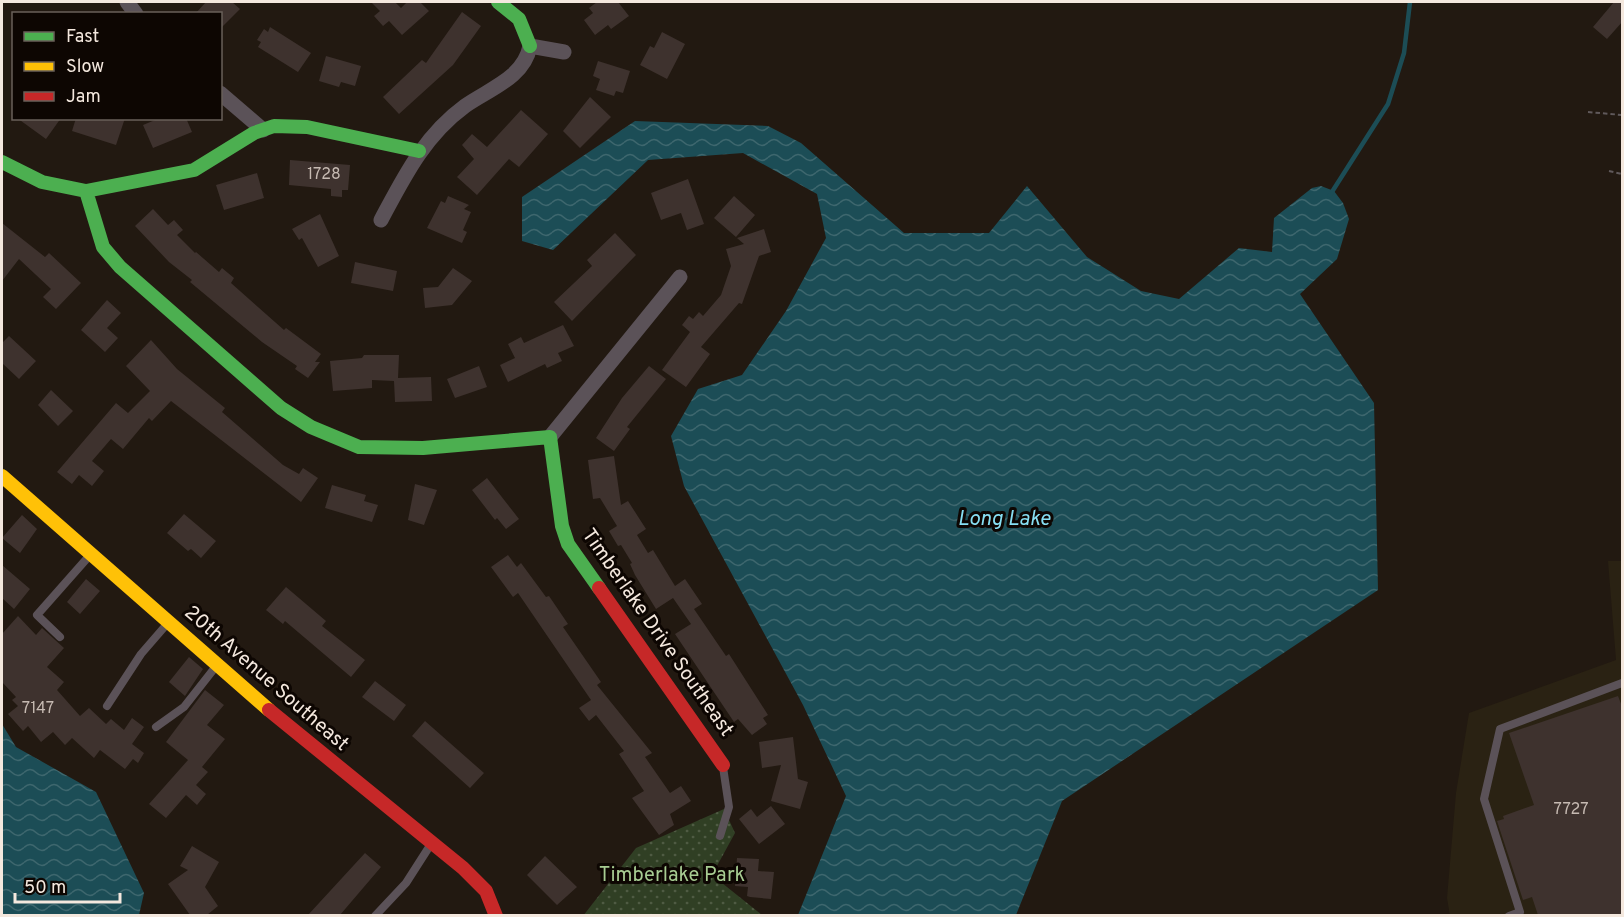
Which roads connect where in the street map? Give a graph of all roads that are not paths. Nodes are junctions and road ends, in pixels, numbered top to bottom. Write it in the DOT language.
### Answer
graph roads {
  1 [pos="498,2"];
  2 [pos="530,46"];
  3 [pos="564,52"];
  4 [pos="222,95"];
  5 [pos="263,130"];
  6 [pos="418,151"];
  7 [pos="2,162"];
  8 [pos="86,190"];
  9 [pos="381,220"];
  10 [pos="680,277"];
  11 [pos="550,437"];
  12 [pos="2,476"];
  13 [pos="91,554"];
  14 [pos="170,621"];
  15 [pos="60,637"];
  16 [pos="218,664"];
  17 [pos="1623,683"];
  18 [pos="106,706"];
  19 [pos="156,727"];
  20 [pos="723,765"];
  21 [pos="720,836"];
  22 [pos="432,843"];
  23 [pos="375,915"];
  24 [pos="496,915"];
  25 [pos="1509,915"];
  1 -- 2 [label="street"];
  2 -- 3 [label="street"];
  2 -- 6 [label="street"];
  4 -- 5 [label="street"];
  5 -- 6 [label="street"];
  5 -- 8 [label="street"];
  6 -- 9 [label="street"];
  7 -- 8 [label="street"];
  8 -- 11 [label="street"];
  10 -- 11 [label="street"];
  11 -- 20 [label="street, Timberlake Drive Southeast"];
  12 -- 13 [label="street, 20th Avenue Southeast"];
  13 -- 14 [label="street, 20th Avenue Southeast"];
  13 -- 15 [label="lane"];
  14 -- 16 [label="street, 20th Avenue Southeast"];
  14 -- 18 [label="lane"];
  16 -- 19 [label="lane"];
  16 -- 22 [label="street, 20th Avenue Southeast"];
  17 -- 25 [label="lane"];
  20 -- 21 [label="lane"];
  22 -- 23 [label="lane"];
  22 -- 24 [label="street, 20th Avenue Southeast"];
}
